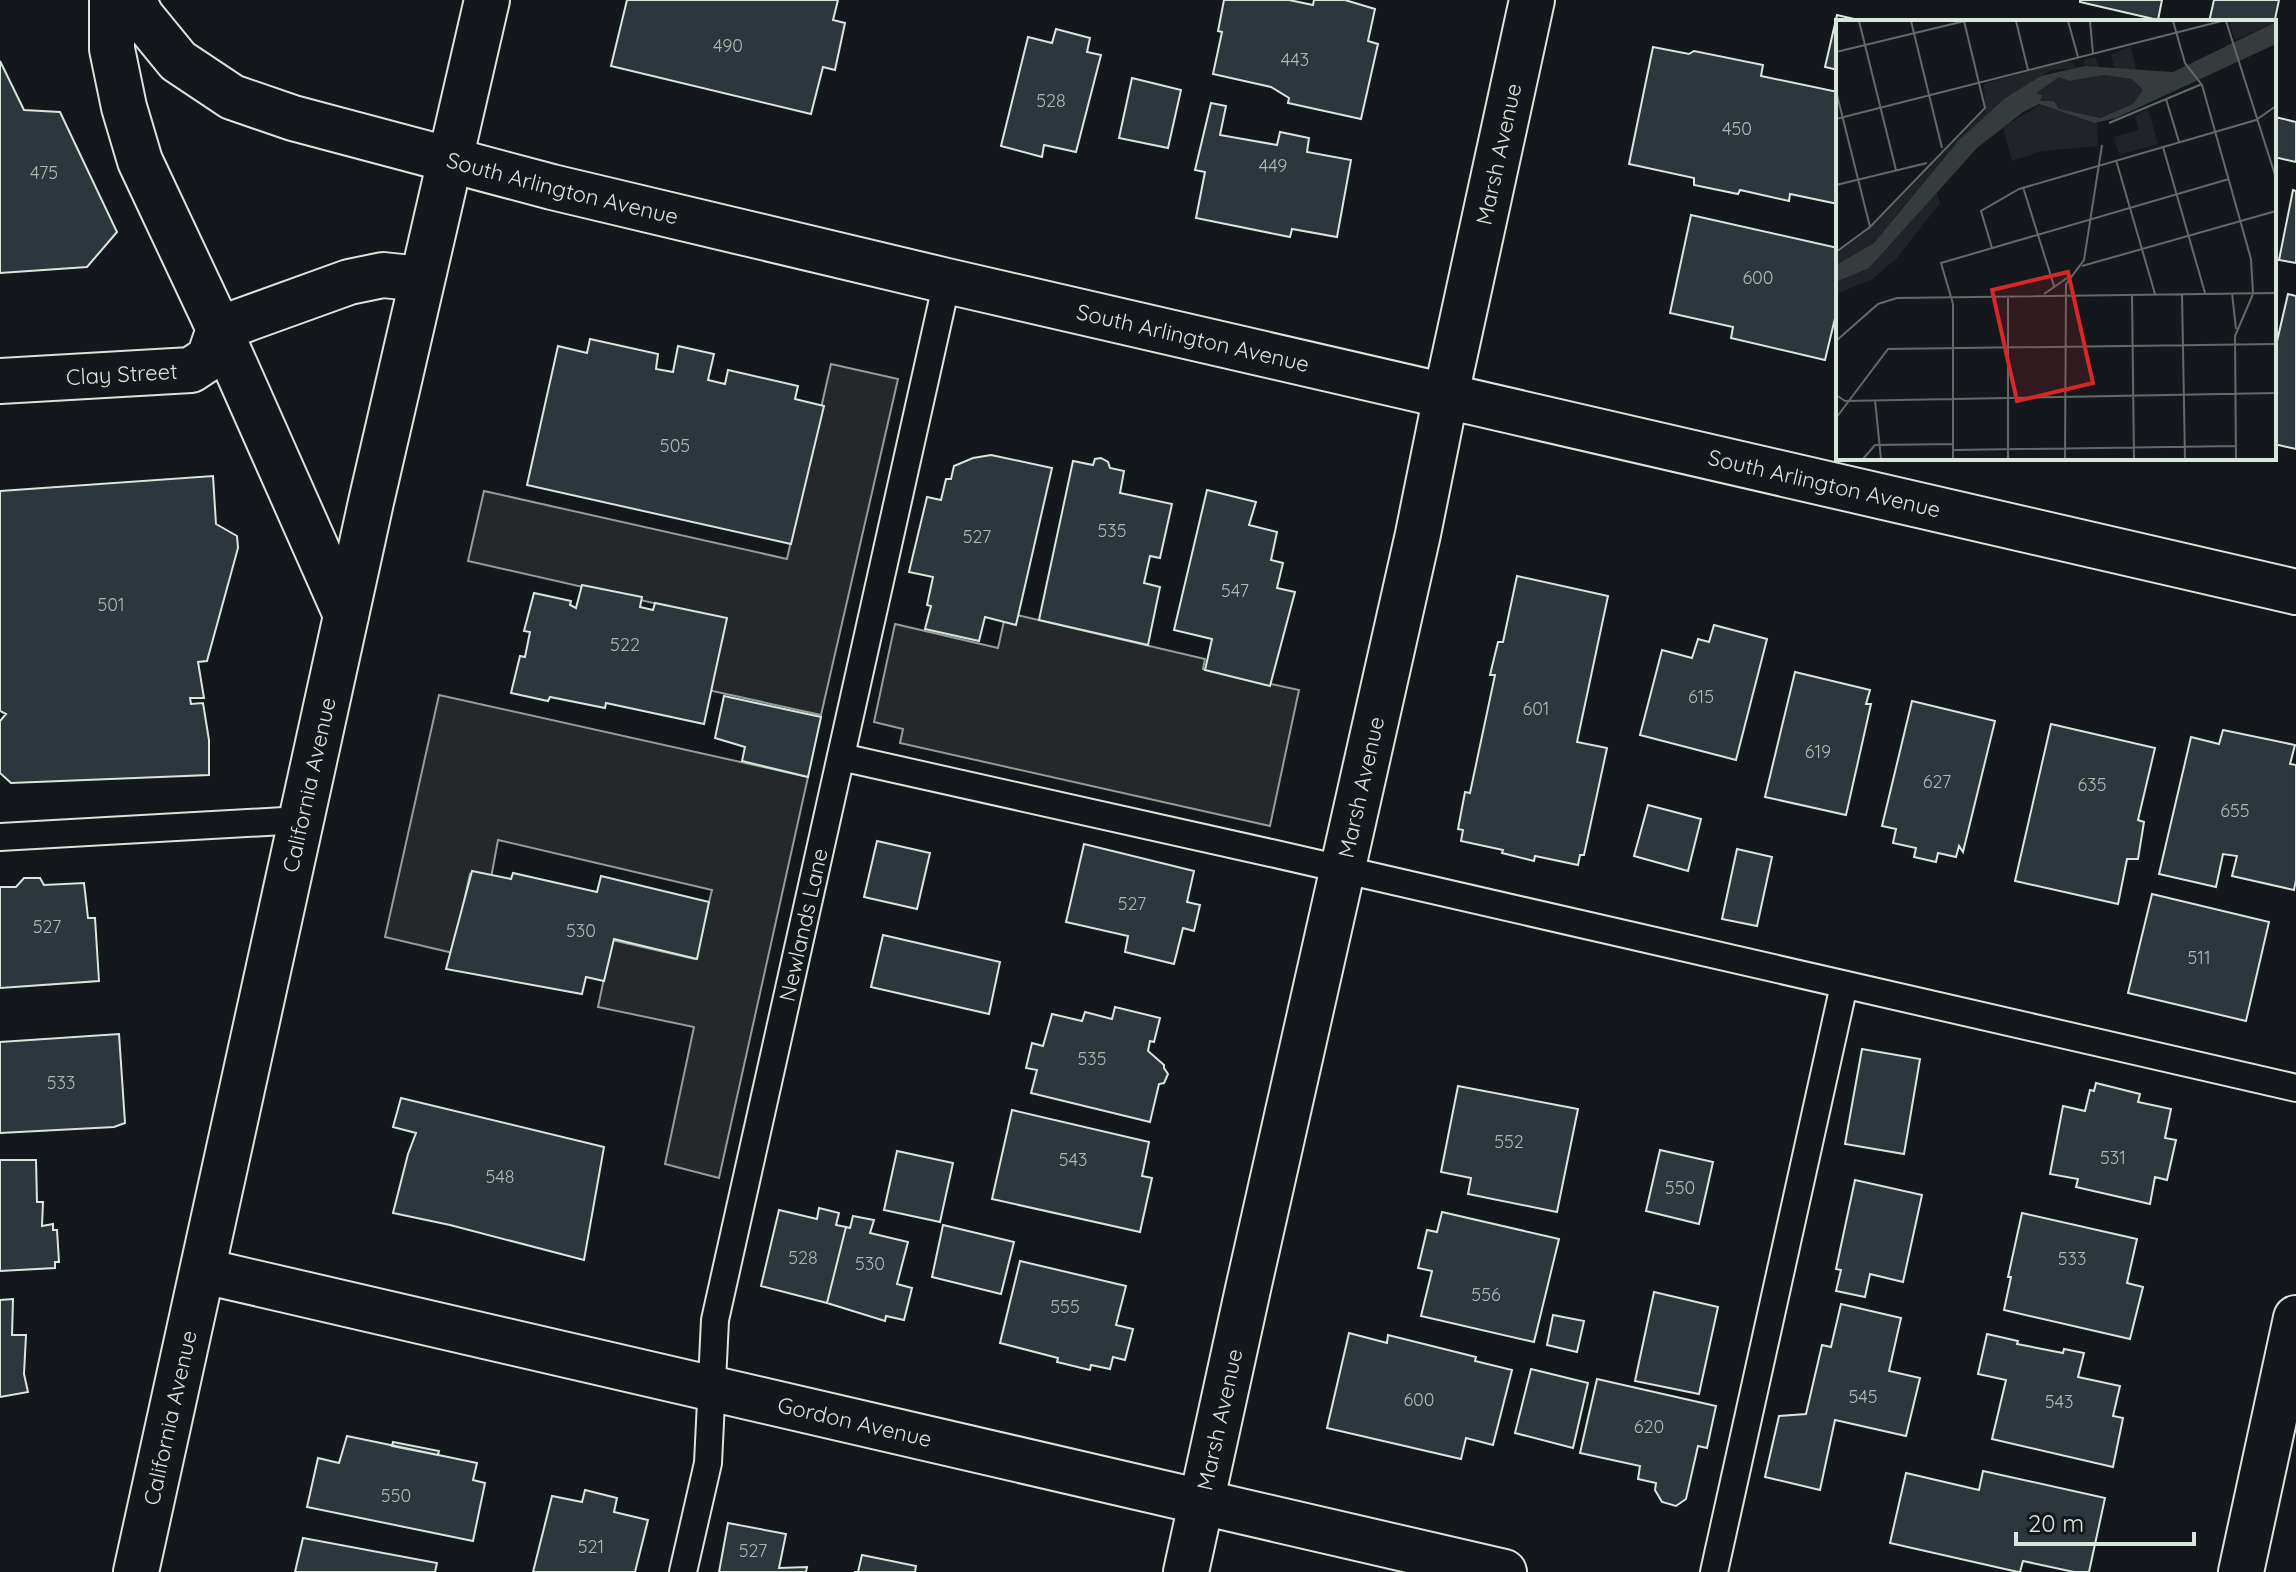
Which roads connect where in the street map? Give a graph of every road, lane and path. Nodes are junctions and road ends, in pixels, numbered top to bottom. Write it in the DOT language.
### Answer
graph roads {
  1 [pos="112,0"];
  2 [pos="133,0"];
  3 [pos="487,0"];
  4 [pos="1532,0"];
  5 [pos="449,160"];
  6 [pos="422,279"];
  7 [pos="947,281"];
  8 [pos="219,329"];
  9 [pos="0,381"];
  10 [pos="1446,395"];
  11 [pos="2296,592"];
  12 [pos="346,615"];
  13 [pos="841,757"];
  14 [pos="301,820"];
  15 [pos="0,837"];
  16 [pos="1341,869"];
  17 [pos="1844,985"];
  18 [pos="2296,1088"];
  19 [pos="204,1271"];
  20 [pos="2296,1318"];
  21 [pos="712,1388"];
  22 [pos="1202,1502"];
  23 [pos="136,1572"];
  24 [pos="683,1572"];
  25 [pos="1186,1572"];
  26 [pos="1504,1572"];
  27 [pos="1714,1572"];
  28 [pos="2241,1572"];
  1 -- 8 [label="main road"];
  2 -- 5 [label="main road, South Arlington Avenue"];
  3 -- 5 [label="main road, California Avenue"];
  4 -- 10 [label="main road, Marsh Avenue"];
  5 -- 6 [label="main road, California Avenue"];
  5 -- 7 [label="main road, South Arlington Avenue"];
  6 -- 8 [label="main road"];
  6 -- 12 [label="main road, California Avenue"];
  7 -- 10 [label="main road, South Arlington Avenue"];
  7 -- 13 [label="lane, Newlands Lane"];
  8 -- 9 [label="main road, Clay Street"];
  8 -- 12 [label="main road"];
  10 -- 11 [label="main road, South Arlington Avenue"];
  10 -- 16 [label="main road, Marsh Avenue"];
  12 -- 14 [label="main road, California Avenue"];
  13 -- 16 [label="lane"];
  13 -- 21 [label="lane, Newlands Lane"];
  14 -- 15 [label="lane"];
  14 -- 19 [label="main road, California Avenue"];
  16 -- 17 [label="lane"];
  16 -- 22 [label="main road, Marsh Avenue"];
  17 -- 18 [label="lane"];
  17 -- 27 [label="lane"];
  19 -- 21 [label="main road, Gordon Avenue"];
  19 -- 23 [label="main road, California Avenue"];
  20 -- 28 [label="main road"];
  21 -- 22 [label="main road, Gordon Avenue"];
  21 -- 24 [label="lane, Newlands Lane"];
  22 -- 25 [label="main road, Marsh Avenue"];
  22 -- 26 [label="main road, Gordon Avenue"];
}
